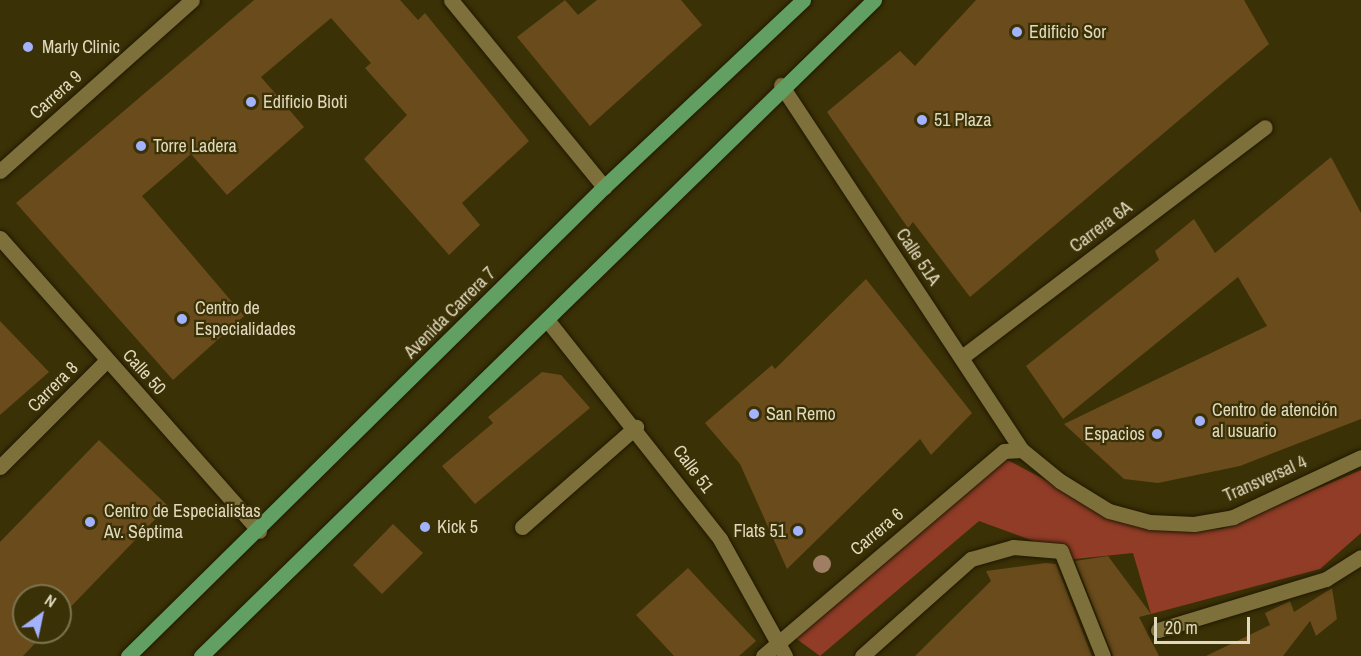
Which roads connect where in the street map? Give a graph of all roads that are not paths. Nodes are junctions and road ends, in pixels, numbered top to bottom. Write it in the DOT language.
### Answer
graph roads {
  1 [pos="192,0"];
  2 [pos="451,0"];
  3 [pos="803,0"];
  4 [pos="874,0"];
  5 [pos="781,85"];
  6 [pos="1265,127"];
  7 [pos="0,171"];
  8 [pos="604,187"];
  9 [pos="0,238"];
  10 [pos="548,321"];
  11 [pos="962,357"];
  12 [pos="107,360"];
  13 [pos="636,427"];
  14 [pos="1022,450"];
  15 [pos="1361,457"];
  16 [pos="0,467"];
  17 [pos="522,527"];
  18 [pos="259,531"];
  19 [pos="1361,557"];
  20 [pos="1158,630"];
  21 [pos="778,641"];
  22 [pos="128,656"];
  23 [pos="201,656"];
  24 [pos="763,656"];
  25 [pos="785,656"];
  26 [pos="862,656"];
  27 [pos="1103,656"];
  1 -- 7 [label="street, Carrera 9"];
  2 -- 8 [label="street"];
  3 -- 8 [label="main road, Avenida Carrera 7"];
  4 -- 5 [label="main road"];
  5 -- 10 [label="main road"];
  5 -- 11 [label="street, Calle 51A"];
  6 -- 11 [label="street, Carrera 6A"];
  8 -- 18 [label="main road, Avenida Carrera 7"];
  9 -- 12 [label="street, Calle 50"];
  10 -- 13 [label="street, Calle 51"];
  10 -- 23 [label="main road"];
  11 -- 14 [label="street, Calle 51A"];
  12 -- 16 [label="street, Carrera 8"];
  12 -- 18 [label="street, Calle 50"];
  13 -- 17 [label="street"];
  13 -- 21 [label="street, Calle 51"];
  14 -- 15 [label="street, Transversal 4"];
  14 -- 21 [label="street, Carrera 6"];
  18 -- 22 [label="main road, Avenida Carrera 7"];
  19 -- 20 [label="street"];
  21 -- 24 [label="street, Carrera 6"];
  21 -- 25 [label="street, Calle 51"];
  26 -- 27 [label="street"];
}
